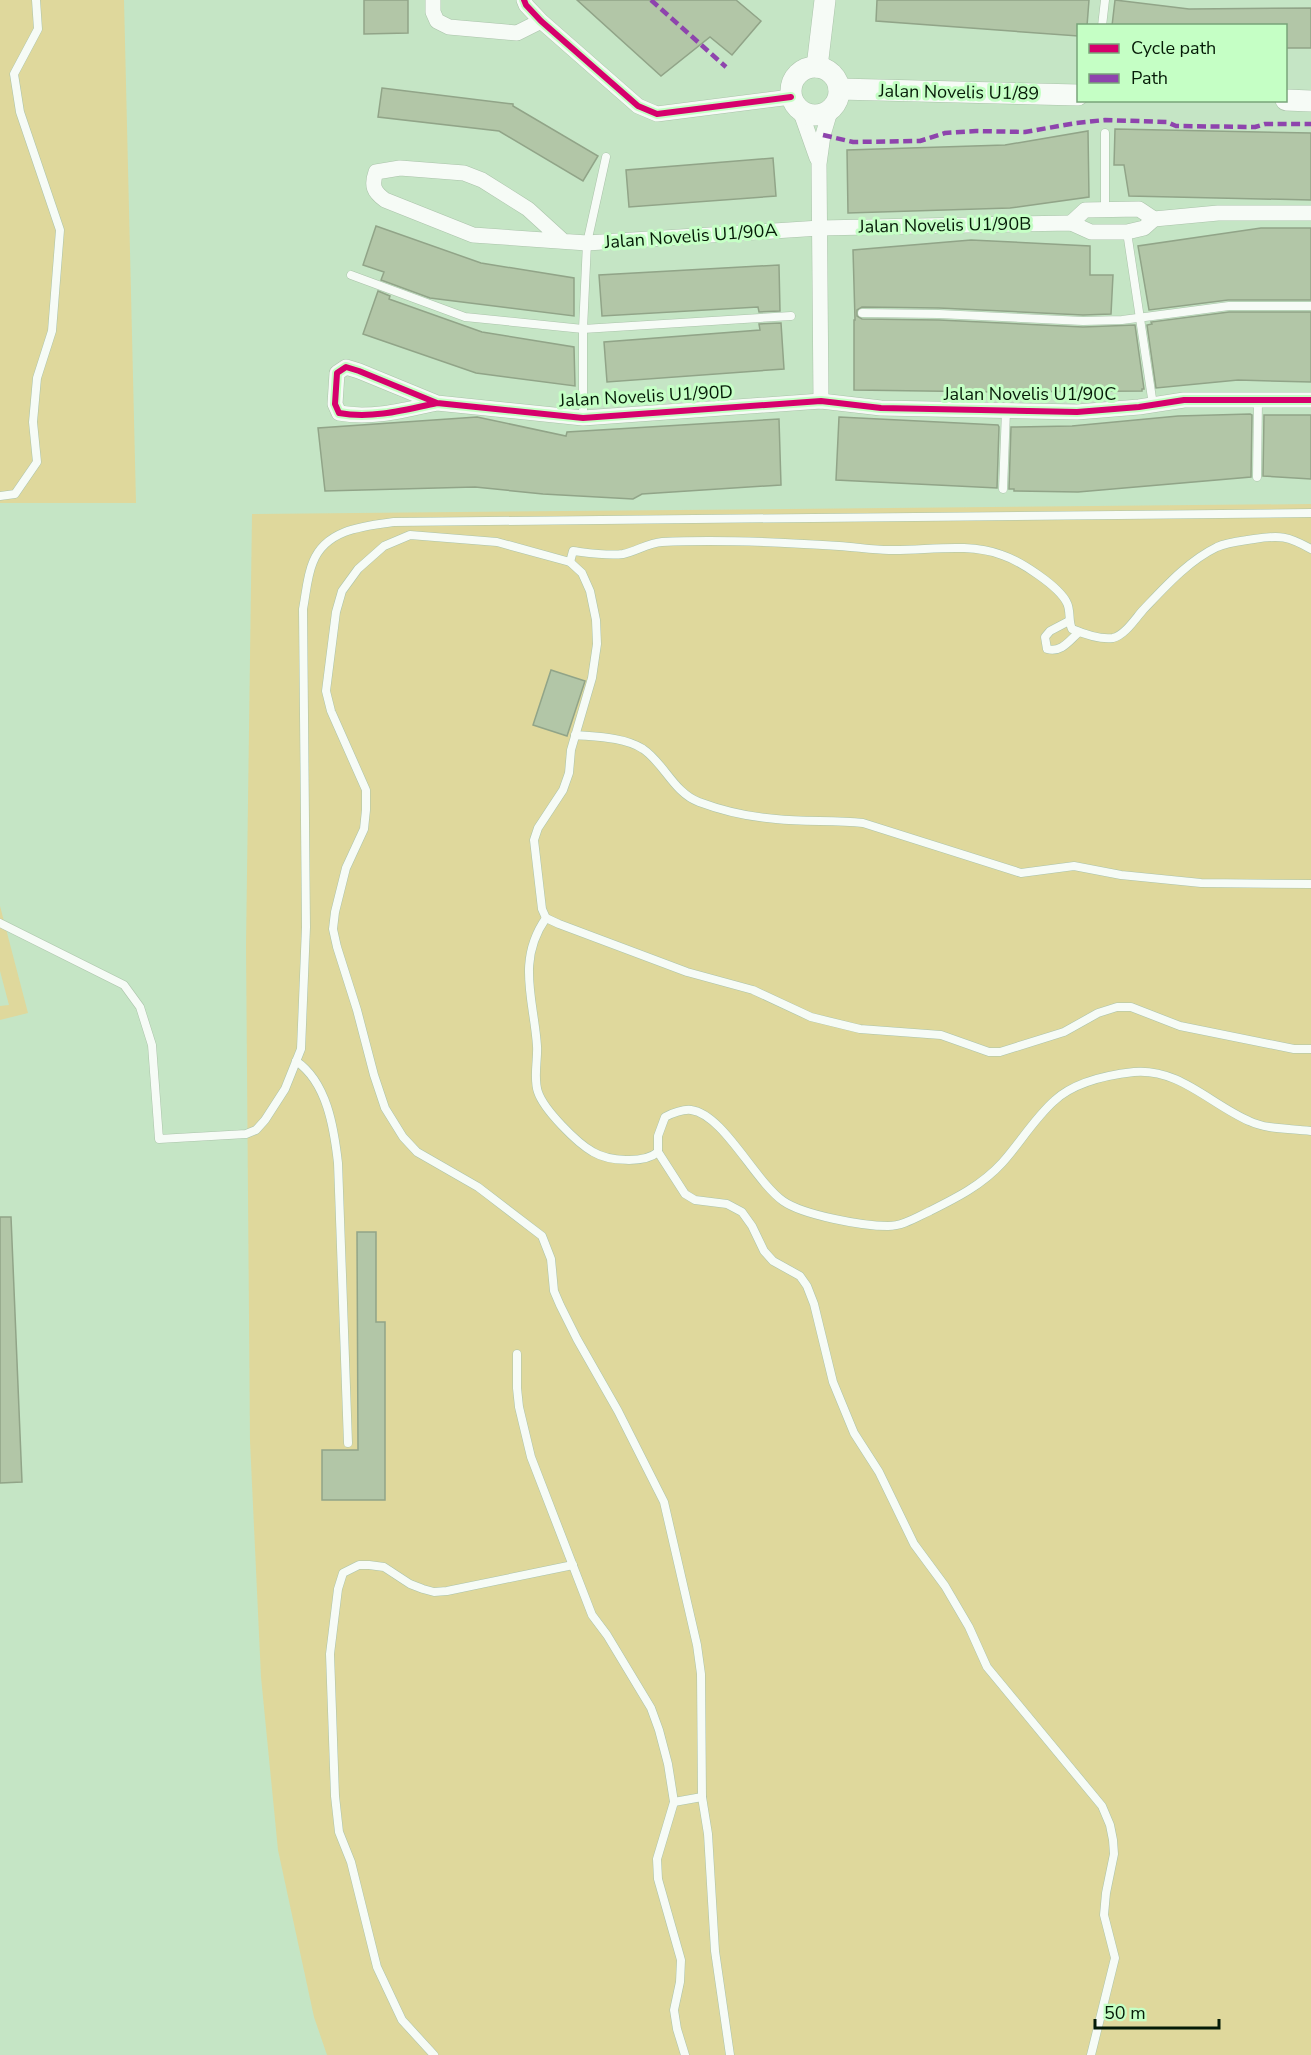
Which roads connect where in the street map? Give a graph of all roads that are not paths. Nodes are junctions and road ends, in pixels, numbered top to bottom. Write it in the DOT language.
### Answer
graph roads {
  1 [pos="36,0"];
  2 [pos="433,0"];
  3 [pos="524,0"];
  4 [pos="825,0"];
  5 [pos="1105,0"];
  6 [pos="541,21"];
  7 [pos="1102,24"];
  8 [pos="817,67"];
  9 [pos="1077,95"];
  10 [pos="835,99"];
  11 [pos="1287,100"];
  12 [pos="1311,101"];
  13 [pos="796,103"];
  14 [pos="1105,133"];
  15 [pos="606,157"];
  16 [pos="819,164"];
  17 [pos="1105,208"];
  18 [pos="1311,213"];
  19 [pos="1154,219"];
  20 [pos="1071,223"];
  21 [pos="820,228"];
  22 [pos="1127,231"];
  23 [pos="562,240"];
  24 [pos="587,243"];
  25 [pos="351,275"];
  26 [pos="1311,306"];
  27 [pos="862,313"];
  28 [pos="791,316"];
  29 [pos="1140,317"];
  30 [pos="584,329"];
  31 [pos="1258,400"];
  32 [pos="1311,400"];
  33 [pos="821,401"];
  34 [pos="437,403"];
  35 [pos="1153,405"];
  36 [pos="1006,411"];
  37 [pos="584,418"];
  38 [pos="1257,477"];
  39 [pos="1003,489"];
  40 [pos="0,496"];
  41 [pos="1311,513"];
  42 [pos="1311,549"];
  43 [pos="570,562"];
  44 [pos="1069,621"];
  45 [pos="1079,632"];
  46 [pos="575,735"];
  47 [pos="1311,884"];
  48 [pos="546,918"];
  49 [pos="0,923"];
  50 [pos="1311,1049"];
  51 [pos="296,1061"];
  52 [pos="1311,1131"];
  53 [pos="658,1152"];
  54 [pos="517,1354"];
  55 [pos="348,1443"];
  56 [pos="573,1565"];
  57 [pos="702,1797"];
  58 [pos="674,1802"];
  59 [pos="434,2055"];
  60 [pos="685,2055"];
  61 [pos="730,2055"];
  62 [pos="1091,2055"];
  1 -- 40 [label="lane"];
  2 -- 6 [label="street"];
  3 -- 6 [label="street"];
  4 -- 8 [label="street"];
  5 -- 7 [label="lane"];
  6 -- 13 [label="street"];
  8 -- 10 [label="street"];
  8 -- 13 [label="street"];
  9 -- 10 [label="street, Jalan Novelis U1/89"];
  10 -- 13 [label="street"];
  10 -- 16 [label="street"];
  11 -- 12 [label="street"];
  13 -- 16 [label="street"];
  14 -- 17 [label="lane"];
  15 -- 24 [label="lane"];
  16 -- 21 [label="street"];
  17 -- 19 [label="street, Jalan Novelis U1/90B"];
  17 -- 20 [label="street, Jalan Novelis U1/90B"];
  18 -- 19 [label="street, Jalan Novelis U1/90B"];
  19 -- 22 [label="street, Jalan Novelis U1/90B"];
  20 -- 21 [label="street, Jalan Novelis U1/90B"];
  20 -- 22 [label="street, Jalan Novelis U1/90B"];
  21 -- 24 [label="street, Jalan Novelis U1/90A"];
  21 -- 33 [label="street"];
  22 -- 29 [label="lane"];
  23 -- 23 [label="street, Jalan Novelis U1/90A"];
  23 -- 24 [label="street, Jalan Novelis U1/90A"];
  24 -- 30 [label="lane"];
  25 -- 30 [label="lane"];
  26 -- 29 [label="lane"];
  27 -- 29 [label="lane"];
  28 -- 30 [label="lane"];
  29 -- 35 [label="lane"];
  30 -- 37 [label="lane"];
  31 -- 32 [label="street, Jalan Novelis U1/90C"];
  31 -- 35 [label="street, Jalan Novelis U1/90C"];
  31 -- 38 [label="lane"];
  33 -- 36 [label="street, Jalan Novelis U1/90C"];
  33 -- 37 [label="street, Jalan Novelis U1/90D"];
  34 -- 34 [label="street, Jalan Novelis U1/90D"];
  34 -- 37 [label="street, Jalan Novelis U1/90D"];
  35 -- 36 [label="street, Jalan Novelis U1/90C"];
  36 -- 39 [label="lane"];
  41 -- 51 [label="lane"];
  42 -- 45 [label="lane"];
  43 -- 44 [label="lane"];
  43 -- 46 [label="lane"];
  43 -- 57 [label="lane"];
  44 -- 45 [label="lane"];
  44 -- 45 [label="lane"];
  46 -- 47 [label="lane"];
  46 -- 48 [label="lane"];
  48 -- 50 [label="lane"];
  48 -- 53 [label="lane"];
  49 -- 51 [label="lane"];
  51 -- 55 [label="lane"];
  52 -- 53 [label="lane"];
  53 -- 62 [label="lane"];
  54 -- 56 [label="lane"];
  56 -- 58 [label="lane"];
  56 -- 59 [label="lane"];
  57 -- 58 [label="lane"];
  57 -- 61 [label="lane"];
  58 -- 60 [label="lane"];
}
